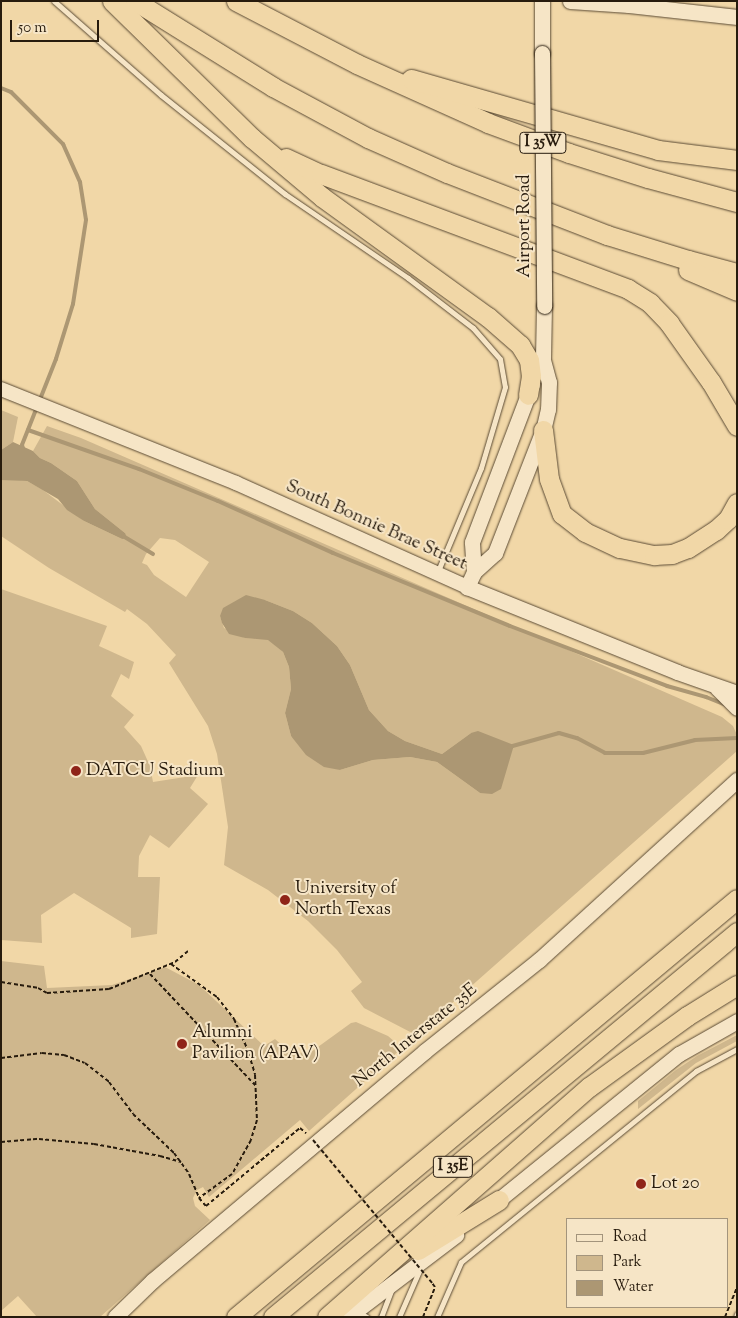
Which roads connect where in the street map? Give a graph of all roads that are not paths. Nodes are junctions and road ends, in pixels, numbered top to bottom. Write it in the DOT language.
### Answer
graph roads {
  1 [pos="54,1"];
  2 [pos="112,1"];
  3 [pos="136,1"];
  4 [pos="236,1"];
  5 [pos="542,1"];
  6 [pos="570,1"];
  7 [pos="737,17"];
  8 [pos="357,64"];
  9 [pos="252,138"];
  10 [pos="737,160"];
  11 [pos="737,202"];
  12 [pos="607,235"];
  13 [pos="737,272"];
  14 [pos="737,291"];
  15 [pos="543,360"];
  16 [pos="1,389"];
  17 [pos="528,395"];
  18 [pos="737,426"];
  19 [pos="543,430"];
  20 [pos="737,503"];
  21 [pos="474,572"];
  22 [pos="436,573"];
  23 [pos="467,587"];
  24 [pos="716,687"];
  25 [pos="737,693"];
  26 [pos="737,708"];
  27 [pos="737,780"];
  28 [pos="737,886"];
  29 [pos="737,899"];
  30 [pos="737,932"];
  31 [pos="737,985"];
  32 [pos="675,990"];
  33 [pos="622,995"];
  34 [pos="637,1015"];
  35 [pos="737,1021"];
  36 [pos="737,1049"];
  37 [pos="499,1200"];
  38 [pos="423,1262"];
  39 [pos="370,1280"];
  40 [pos="394,1281"];
  41 [pos="357,1315"];
  42 [pos="115,1317"];
  43 [pos="236,1317"];
  44 [pos="273,1317"];
  45 [pos="326,1317"];
  46 [pos="381,1317"];
  47 [pos="399,1317"];
  48 [pos="437,1317"];
  1 -- 22 [label="lane"];
  2 -- 9 [label="highway"];
  3 -- 12 [label="highway"];
  4 -- 8 [label="highway, I 35W"];
  5 -- 15 [label="main road, Airport Road, bridge"];
  6 -- 7 [label="main road"];
  8 -- 10 [label="highway"];
  8 -- 11 [label="highway, I 35W"];
  9 -- 17 [label="highway"];
  9 -- 18 [label="highway"];
  12 -- 13 [label="highway"];
  12 -- 14 [label="highway"];
  15 -- 17 [label="main road, Airport Road"];
  15 -- 19 [label="main road, Airport Road"];
  16 -- 22 [label="street, South Bonnie Brae Street"];
  17 -- 21 [label="main road, Airport Road"];
  19 -- 20 [label="highway"];
  19 -- 21 [label="main road, Airport Road"];
  21 -- 23 [label="main road, Airport Road"];
  22 -- 23 [label="street, South Bonnie Brae Street"];
  23 -- 24 [label="main road, South Bonnie Brae Street"];
  24 -- 25 [label="main road, South Bonnie Brae Street"];
  24 -- 26 [label="main road"];
  27 -- 42 [label="main road, North Interstate 35E"];
  28 -- 33 [label="highway"];
  29 -- 33 [label="highway, I 35E"];
  30 -- 34 [label="highway, I 35E"];
  31 -- 39 [label="highway"];
  32 -- 34 [label="highway"];
  33 -- 43 [label="highway, I 35E"];
  34 -- 44 [label="highway, I 35E"];
  35 -- 37 [label="main road"];
  36 -- 48 [label="lane"];
  37 -- 38 [label="main road"];
  37 -- 39 [label="highway"];
  38 -- 40 [label="main road"];
  38 -- 47 [label="lane"];
  39 -- 45 [label="highway"];
  40 -- 41 [label="main road"];
  40 -- 46 [label="lane"];
}
